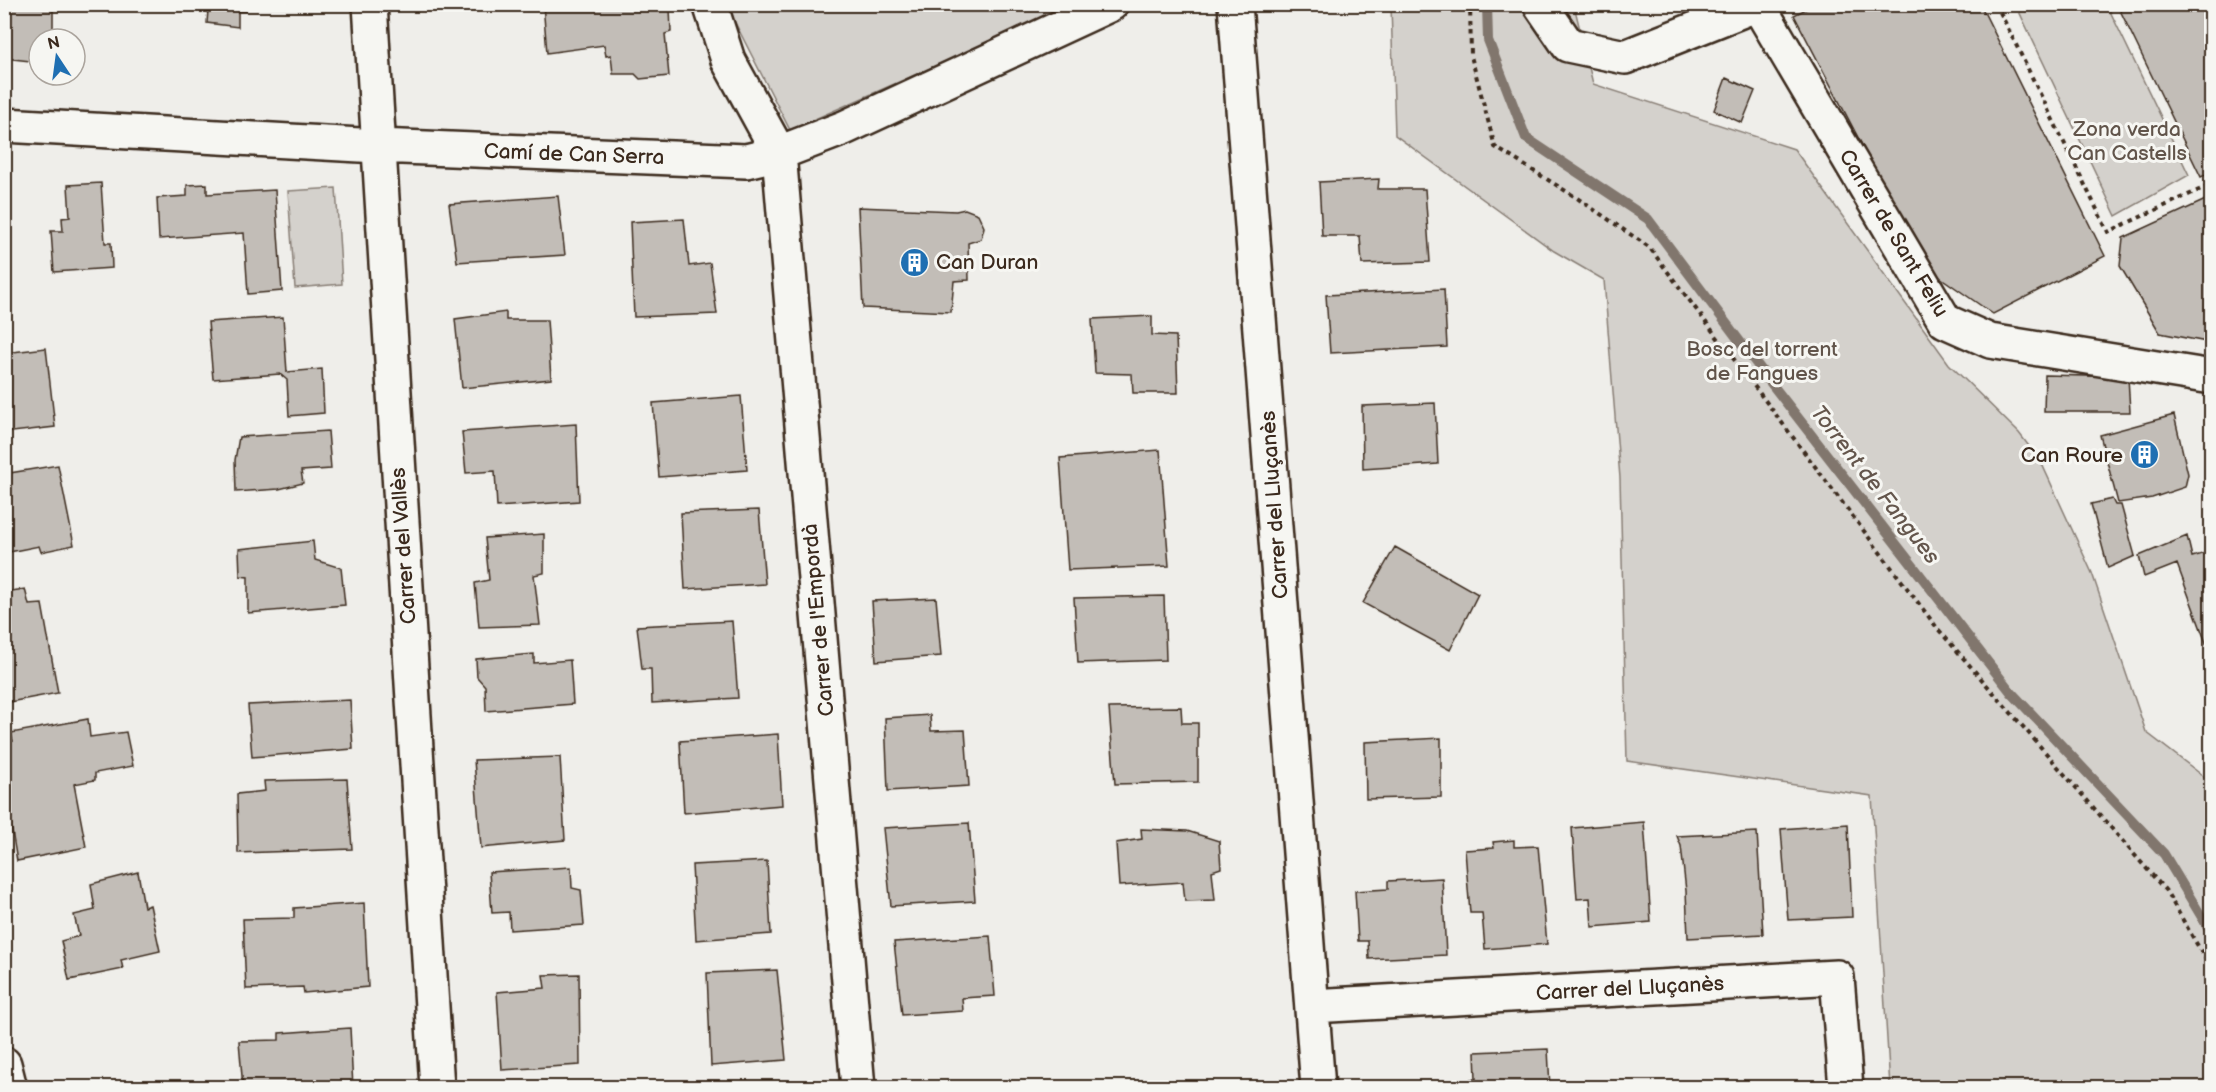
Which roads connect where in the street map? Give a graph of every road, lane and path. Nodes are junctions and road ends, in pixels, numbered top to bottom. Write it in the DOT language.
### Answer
graph roads {
  1 [pos="370,4"];
  2 [pos="710,4"];
  3 [pos="1111,4"];
  4 [pos="1235,4"];
  5 [pos="1470,4"];
  6 [pos="1540,4"];
  7 [pos="1996,4"];
  8 [pos="1758,5"];
  9 [pos="4,125"];
  10 [pos="378,146"];
  11 [pos="779,153"];
  12 [pos="2211,184"];
  13 [pos="2211,377"];
  14 [pos="2211,970"];
  15 [pos="1312,1006"];
  16 [pos="4,1064"];
  17 [pos="10,1088"];
  18 [pos="437,1088"];
  19 [pos="858,1088"];
  20 [pos="1318,1088"];
  21 [pos="1846,1088"];
  1 -- 10 [label="street, Carrer del Vallès"];
  2 -- 11 [label="street"];
  3 -- 11 [label="street, Camí de Can Serra"];
  4 -- 15 [label="street, Carrer del Lluçanès"];
  5 -- 14 [label="path"];
  6 -- 8 [label="street"];
  7 -- 12 [label="path"];
  8 -- 13 [label="street, Carrer de Sant Feliu"];
  9 -- 10 [label="street, Camí de Can Serra"];
  10 -- 11 [label="street, Camí de Can Serra"];
  10 -- 18 [label="street, Carrer del Vallès"];
  11 -- 19 [label="street, Carrer de l'Empordà"];
  15 -- 20 [label="street, Carrer del Lluçanès"];
  15 -- 21 [label="street, Carrer del Lluçanès"];
  16 -- 17 [label="street"];
}
